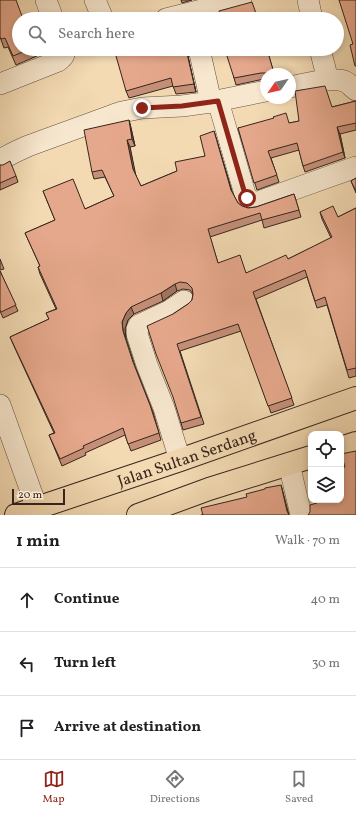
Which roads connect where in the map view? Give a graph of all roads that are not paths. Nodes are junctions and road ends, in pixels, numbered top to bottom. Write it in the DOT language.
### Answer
graph roads {
  1 [pos="46,0"];
  2 [pos="95,0"];
  3 [pos="241,0"];
  4 [pos="308,0"];
  5 [pos="50,12"];
  6 [pos="100,12"];
  7 [pos="204,12"];
  8 [pos="311,12"];
  9 [pos="64,56"];
  10 [pos="201,56"];
  11 [pos="322,56"];
  12 [pos="328,80"];
  13 [pos="0,84"];
  14 [pos="296,86"];
  15 [pos="356,90"];
  16 [pos="260,92"];
  17 [pos="215,102"];
  18 [pos="0,160"];
  19 [pos="356,167"];
  20 [pos="184,301"];
  21 [pos="356,398"];
  22 [pos="0,405"];
  23 [pos="5,436"];
  24 [pos="356,443"];
  25 [pos="344,447"];
  26 [pos="308,458"];
  27 [pos="180,460"];
  28 [pos="289,464"];
  29 [pos="37,508"];
  30 [pos="16,515"];
  31 [pos="138,515"];
  32 [pos="301,515"];
  1 -- 5 [label="street"];
  2 -- 6 [label="street"];
  3 -- 7 [label="street"];
  4 -- 8 [label="street"];
  9 -- 13 [label="street"];
  10 -- 17 [label="street"];
  11 -- 12 [label="street"];
  12 -- 14 [label="street"];
  12 -- 15 [label="street"];
  16 -- 17 [label="street"];
  17 -- 18 [label="street"];
  17 -- 19 [label="street"];
  20 -- 27 [label="street"];
  21 -- 27 [label="highway, Jalan Sultan Serdang"];
  22 -- 23 [label="street"];
  23 -- 29 [label="street"];
  24 -- 25 [label="highway"];
  26 -- 28 [label="highway"];
  27 -- 29 [label="highway, Jalan Sultan Serdang"];
  28 -- 31 [label="highway"];
  28 -- 32 [label="street"];
  29 -- 30 [label="highway, Jalan Sultan Serdang"];
}
